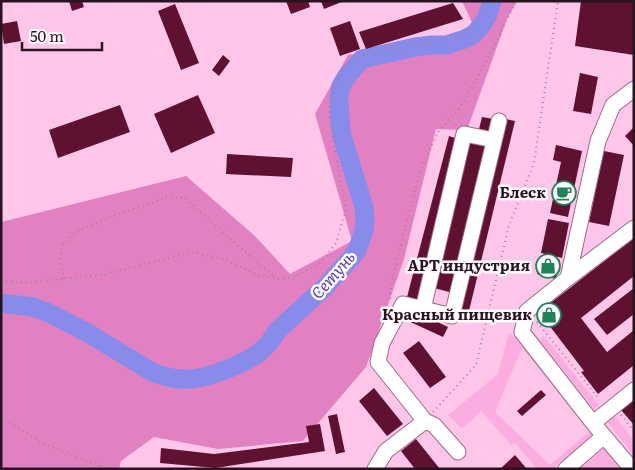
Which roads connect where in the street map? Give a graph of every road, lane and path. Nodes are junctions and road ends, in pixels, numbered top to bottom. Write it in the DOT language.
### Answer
graph roads {
  1 [pos="484,1"];
  2 [pos="516,1"];
  3 [pos="558,1"];
  4 [pos="634,89"];
  5 [pos="499,121"];
  6 [pos="494,140"];
  7 [pos="634,228"];
  8 [pos="568,278"];
  9 [pos="64,279"];
  10 [pos="277,279"];
  11 [pos="1,280"];
  12 [pos="389,306"];
  13 [pos="423,308"];
  14 [pos="537,321"];
  15 [pos="634,390"];
  16 [pos="610,408"];
  17 [pos="1,418"];
  18 [pos="425,421"];
  19 [pos="593,423"];
  20 [pos="634,431"];
  21 [pos="604,436"];
  22 [pos="458,452"];
  23 [pos="108,469"];
  24 [pos="375,469"];
  25 [pos="566,469"];
  26 [pos="632,469"];
  1 -- 10 [label="path"];
  2 -- 12 [label="path"];
  3 -- 18 [label="path"];
  4 -- 8 [label="lane"];
  5 -- 6 [label="lane"];
  6 -- 13 [label="lane"];
  6 -- 13 [label="lane"];
  7 -- 8 [label="lane"];
  8 -- 19 [label="lane"];
  9 -- 10 [label="path"];
  9 -- 10 [label="path"];
  9 -- 11 [label="path"];
  13 -- 18 [label="lane"];
  14 -- 16 [label="path"];
  15 -- 16 [label="lane"];
  16 -- 19 [label="lane"];
  16 -- 20 [label="path"];
  17 -- 23 [label="path"];
  18 -- 22 [label="lane"];
  18 -- 24 [label="lane"];
  19 -- 21 [label="lane"];
  21 -- 25 [label="lane"];
  21 -- 26 [label="lane"];
}
